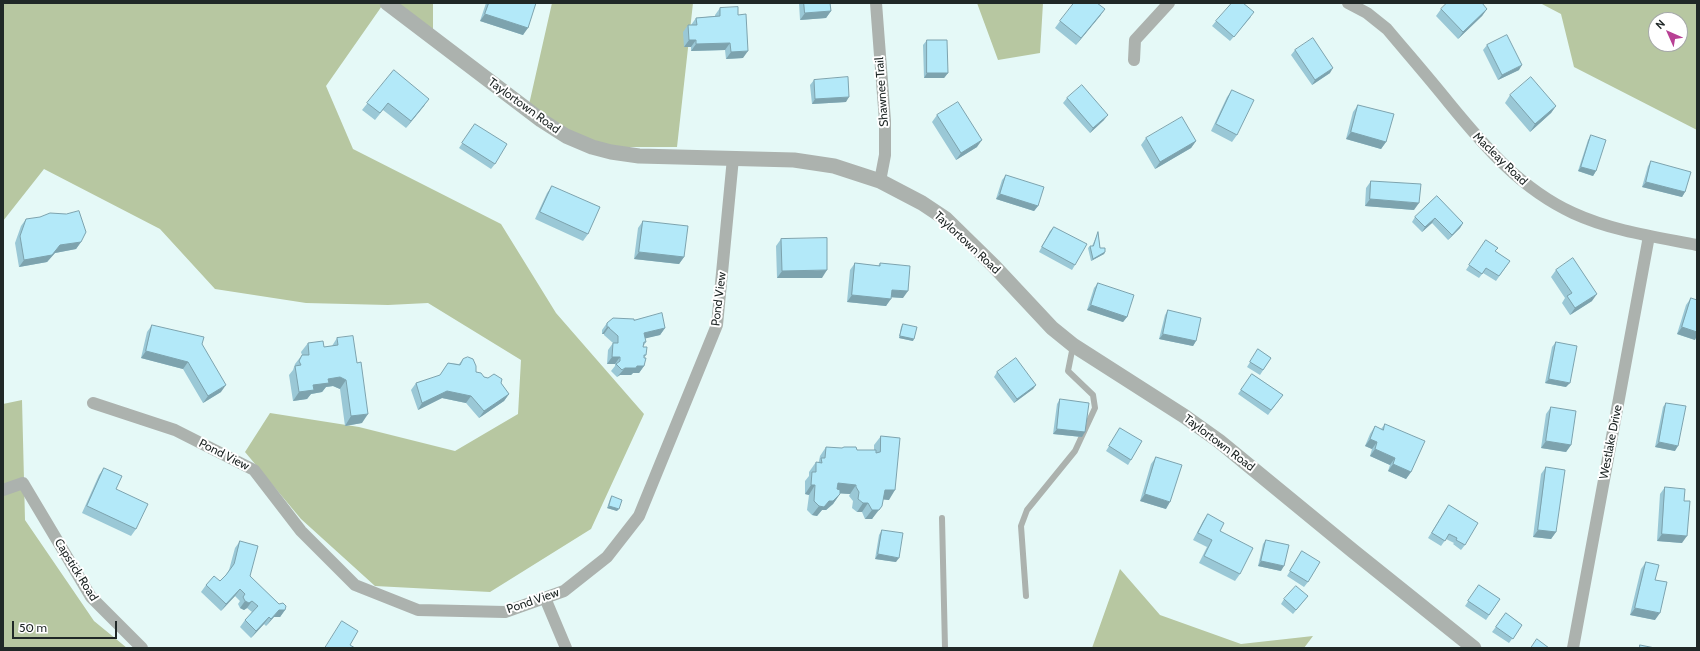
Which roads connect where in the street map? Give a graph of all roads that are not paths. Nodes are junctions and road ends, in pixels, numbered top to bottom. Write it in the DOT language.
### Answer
graph roads {
  1 [pos="387,3"];
  2 [pos="876,3"];
  3 [pos="1169,3"];
  4 [pos="1348,3"];
  5 [pos="1134,60"];
  6 [pos="733,158"];
  7 [pos="880,181"];
  8 [pos="1649,236"];
  9 [pos="1697,245"];
  10 [pos="1073,345"];
  11 [pos="93,403"];
  12 [pos="3,490"];
  13 [pos="942,518"];
  14 [pos="1026,596"];
  15 [pos="545,598"];
  16 [pos="142,648"];
  17 [pos="566,648"];
  18 [pos="945,648"];
  19 [pos="1474,648"];
  20 [pos="1573,648"];
  1 -- 6 [label="street, Taylortown Road"];
  2 -- 7 [label="street, Shawnee Trail"];
  3 -- 5 [label="street"];
  4 -- 8 [label="street, Macleay Road"];
  6 -- 7 [label="street, Taylortown Road"];
  6 -- 15 [label="street, Pond View"];
  7 -- 10 [label="street, Taylortown Road"];
  8 -- 9 [label="street, Macleay Road"];
  8 -- 20 [label="street, Westlake Drive"];
  10 -- 14 [label="lane"];
  10 -- 19 [label="street, Taylortown Road"];
  11 -- 15 [label="street, Pond View"];
  12 -- 16 [label="street, Capstick Road"];
  13 -- 18 [label="lane"];
  15 -- 17 [label="street"];
}
